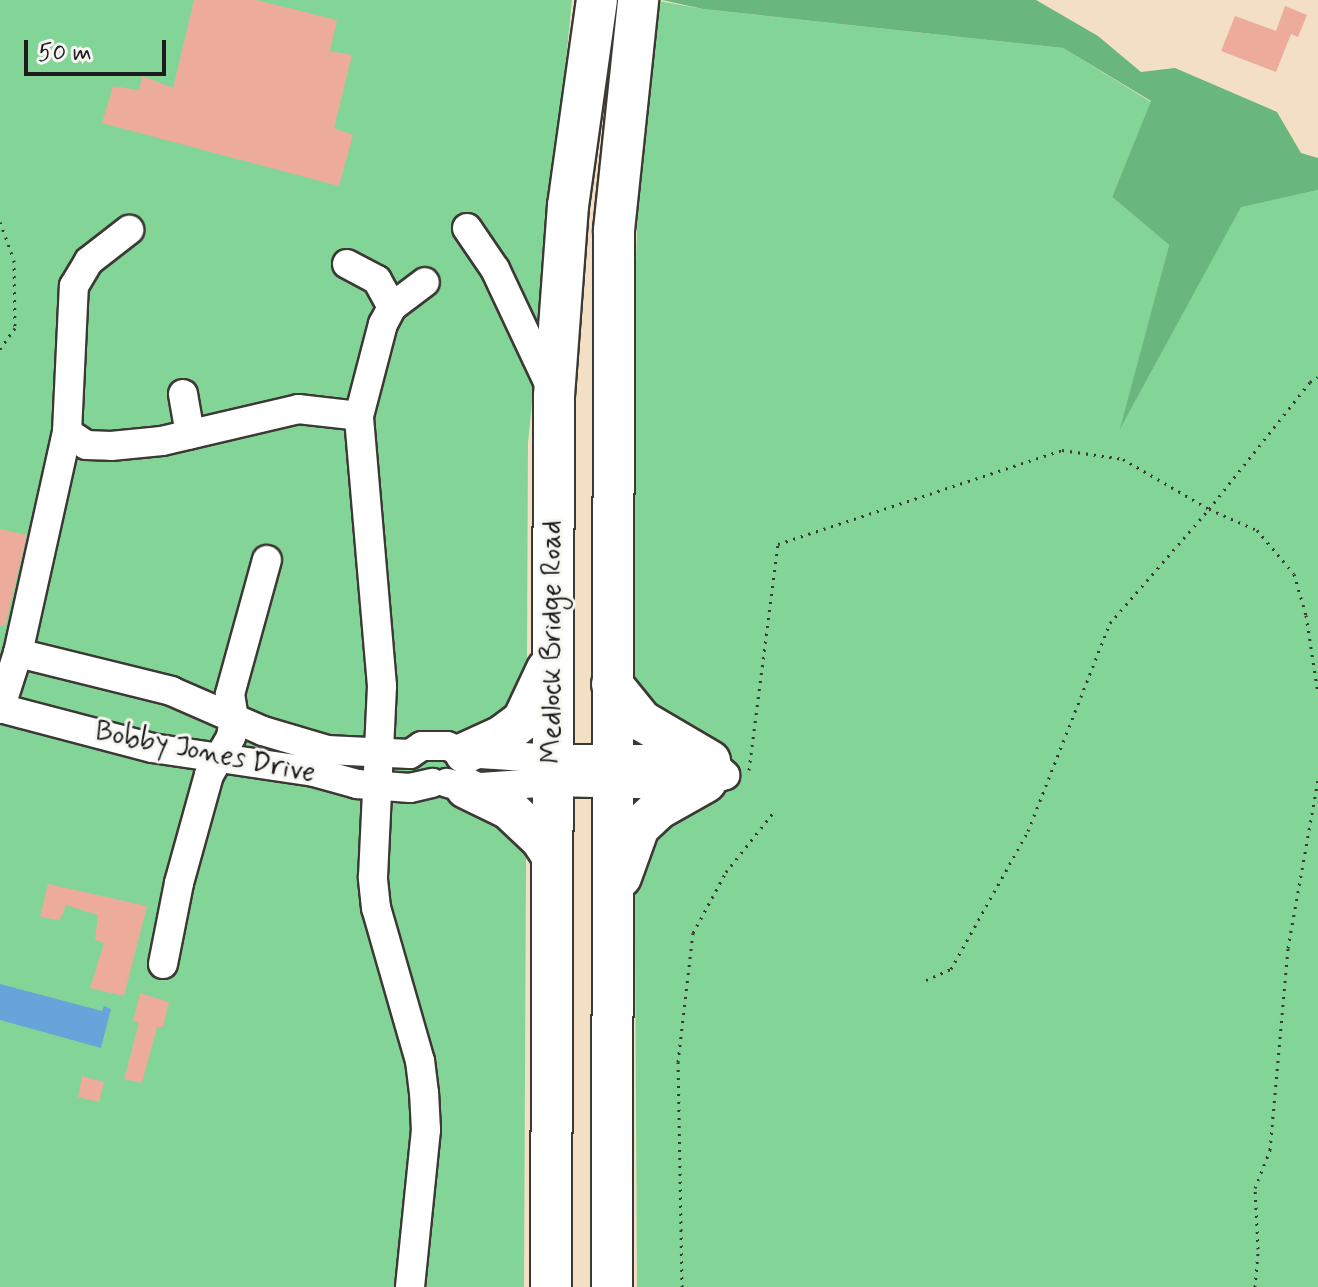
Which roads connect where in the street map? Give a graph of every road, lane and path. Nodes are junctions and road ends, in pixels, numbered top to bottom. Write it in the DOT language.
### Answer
graph roads {
  1 [pos="597,0"];
  2 [pos="638,0"];
  3 [pos="0,222"];
  4 [pos="467,228"];
  5 [pos="129,230"];
  6 [pos="347,264"];
  7 [pos="425,282"];
  8 [pos="392,307"];
  9 [pos="0,349"];
  10 [pos="1318,377"];
  11 [pos="183,394"];
  12 [pos="554,396"];
  13 [pos="359,416"];
  14 [pos="67,432"];
  15 [pos="190,434"];
  16 [pos="1209,509"];
  17 [pos="267,560"];
  18 [pos="552,646"];
  19 [pos="18,653"];
  20 [pos="612,684"];
  21 [pos="1318,693"];
  22 [pos="0,708"];
  23 [pos="234,719"];
  24 [pos="381,754"];
  25 [pos="219,756"];
  26 [pos="749,770"];
  27 [pos="553,771"];
  28 [pos="708,771"];
  29 [pos="612,772"];
  30 [pos="444,779"];
  31 [pos="1318,780"];
  32 [pos="380,787"];
  33 [pos="773,813"];
  34 [pos="552,856"];
  35 [pos="612,904"];
  36 [pos="163,964"];
  37 [pos="926,980"];
  38 [pos="411,1287"];
  39 [pos="551,1287"];
  40 [pos="612,1287"];
  41 [pos="682,1287"];
  42 [pos="1255,1287"];
  1 -- 12 [label="highway, Medlock Bridge Road"];
  2 -- 20 [label="highway"];
  3 -- 9 [label="path"];
  4 -- 12 [label="lane"];
  5 -- 14 [label="lane"];
  6 -- 8 [label="lane"];
  7 -- 8 [label="lane"];
  8 -- 13 [label="lane"];
  10 -- 16 [label="path"];
  11 -- 15 [label="lane"];
  12 -- 18 [label="highway, Medlock Bridge Road"];
  13 -- 15 [label="lane"];
  13 -- 24 [label="lane"];
  14 -- 15 [label="lane"];
  14 -- 19 [label="lane"];
  16 -- 21 [label="path"];
  16 -- 26 [label="path"];
  16 -- 37 [label="path"];
  17 -- 23 [label="lane"];
  18 -- 27 [label="highway, Medlock Bridge Road"];
  18 -- 30 [label="highway"];
  19 -- 22 [label="lane"];
  19 -- 23 [label="lane, Bobby Jones Drive"];
  20 -- 28 [label="highway"];
  20 -- 29 [label="highway"];
  22 -- 25 [label="lane, Bobby Jones Drive"];
  23 -- 24 [label="lane, Bobby Jones Drive"];
  23 -- 25 [label="lane"];
  24 -- 30 [label="lane, Bobby Jones Drive"];
  24 -- 32 [label="lane"];
  25 -- 32 [label="lane, Bobby Jones Drive"];
  25 -- 36 [label="lane"];
  27 -- 29 [label="lane, Bobby Jones Drive"];
  27 -- 30 [label="lane, Bobby Jones Drive"];
  27 -- 34 [label="highway, Medlock Bridge Road"];
  28 -- 29 [label="lane, Bobby Jones Drive"];
  28 -- 35 [label="highway"];
  29 -- 35 [label="highway"];
  30 -- 32 [label="lane, Bobby Jones Drive"];
  30 -- 34 [label="highway"];
  31 -- 42 [label="path"];
  32 -- 38 [label="lane"];
  33 -- 41 [label="path"];
  34 -- 39 [label="highway, Medlock Bridge Road"];
  35 -- 40 [label="highway"];
}
